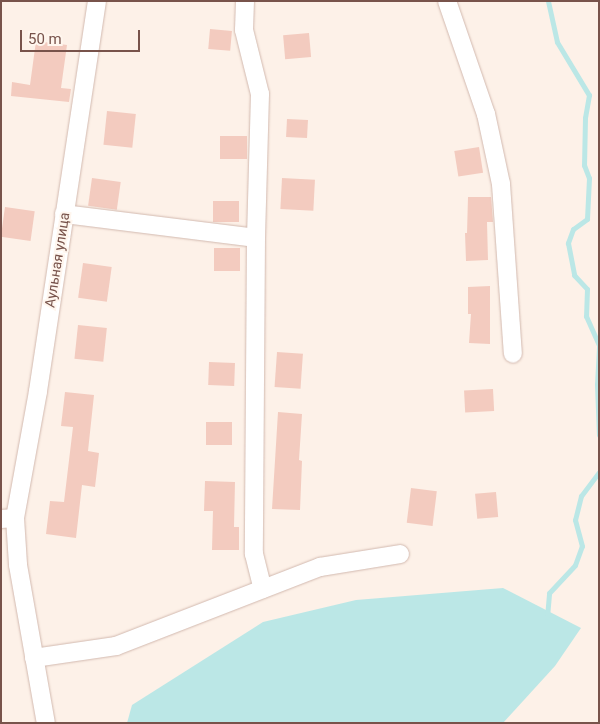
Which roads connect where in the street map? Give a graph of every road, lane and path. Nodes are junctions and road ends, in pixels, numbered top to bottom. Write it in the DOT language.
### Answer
graph roads {
  1 [pos="97,1"];
  2 [pos="245,1"];
  3 [pos="447,1"];
  4 [pos="64,214"];
  5 [pos="256,238"];
  6 [pos="513,354"];
  7 [pos="8,519"];
  8 [pos="400,554"];
  9 [pos="263,589"];
  10 [pos="34,658"];
  11 [pos="46,723"];
  1 -- 4 [label="street, Аульная улица"];
  2 -- 5 [label="street"];
  3 -- 6 [label="street"];
  4 -- 5 [label="street"];
  4 -- 7 [label="street, Аульная улица"];
  5 -- 9 [label="street"];
  7 -- 10 [label="street, Аульная улица"];
  8 -- 9 [label="street"];
  9 -- 10 [label="street"];
  10 -- 11 [label="street, Аульная улица"];
}
